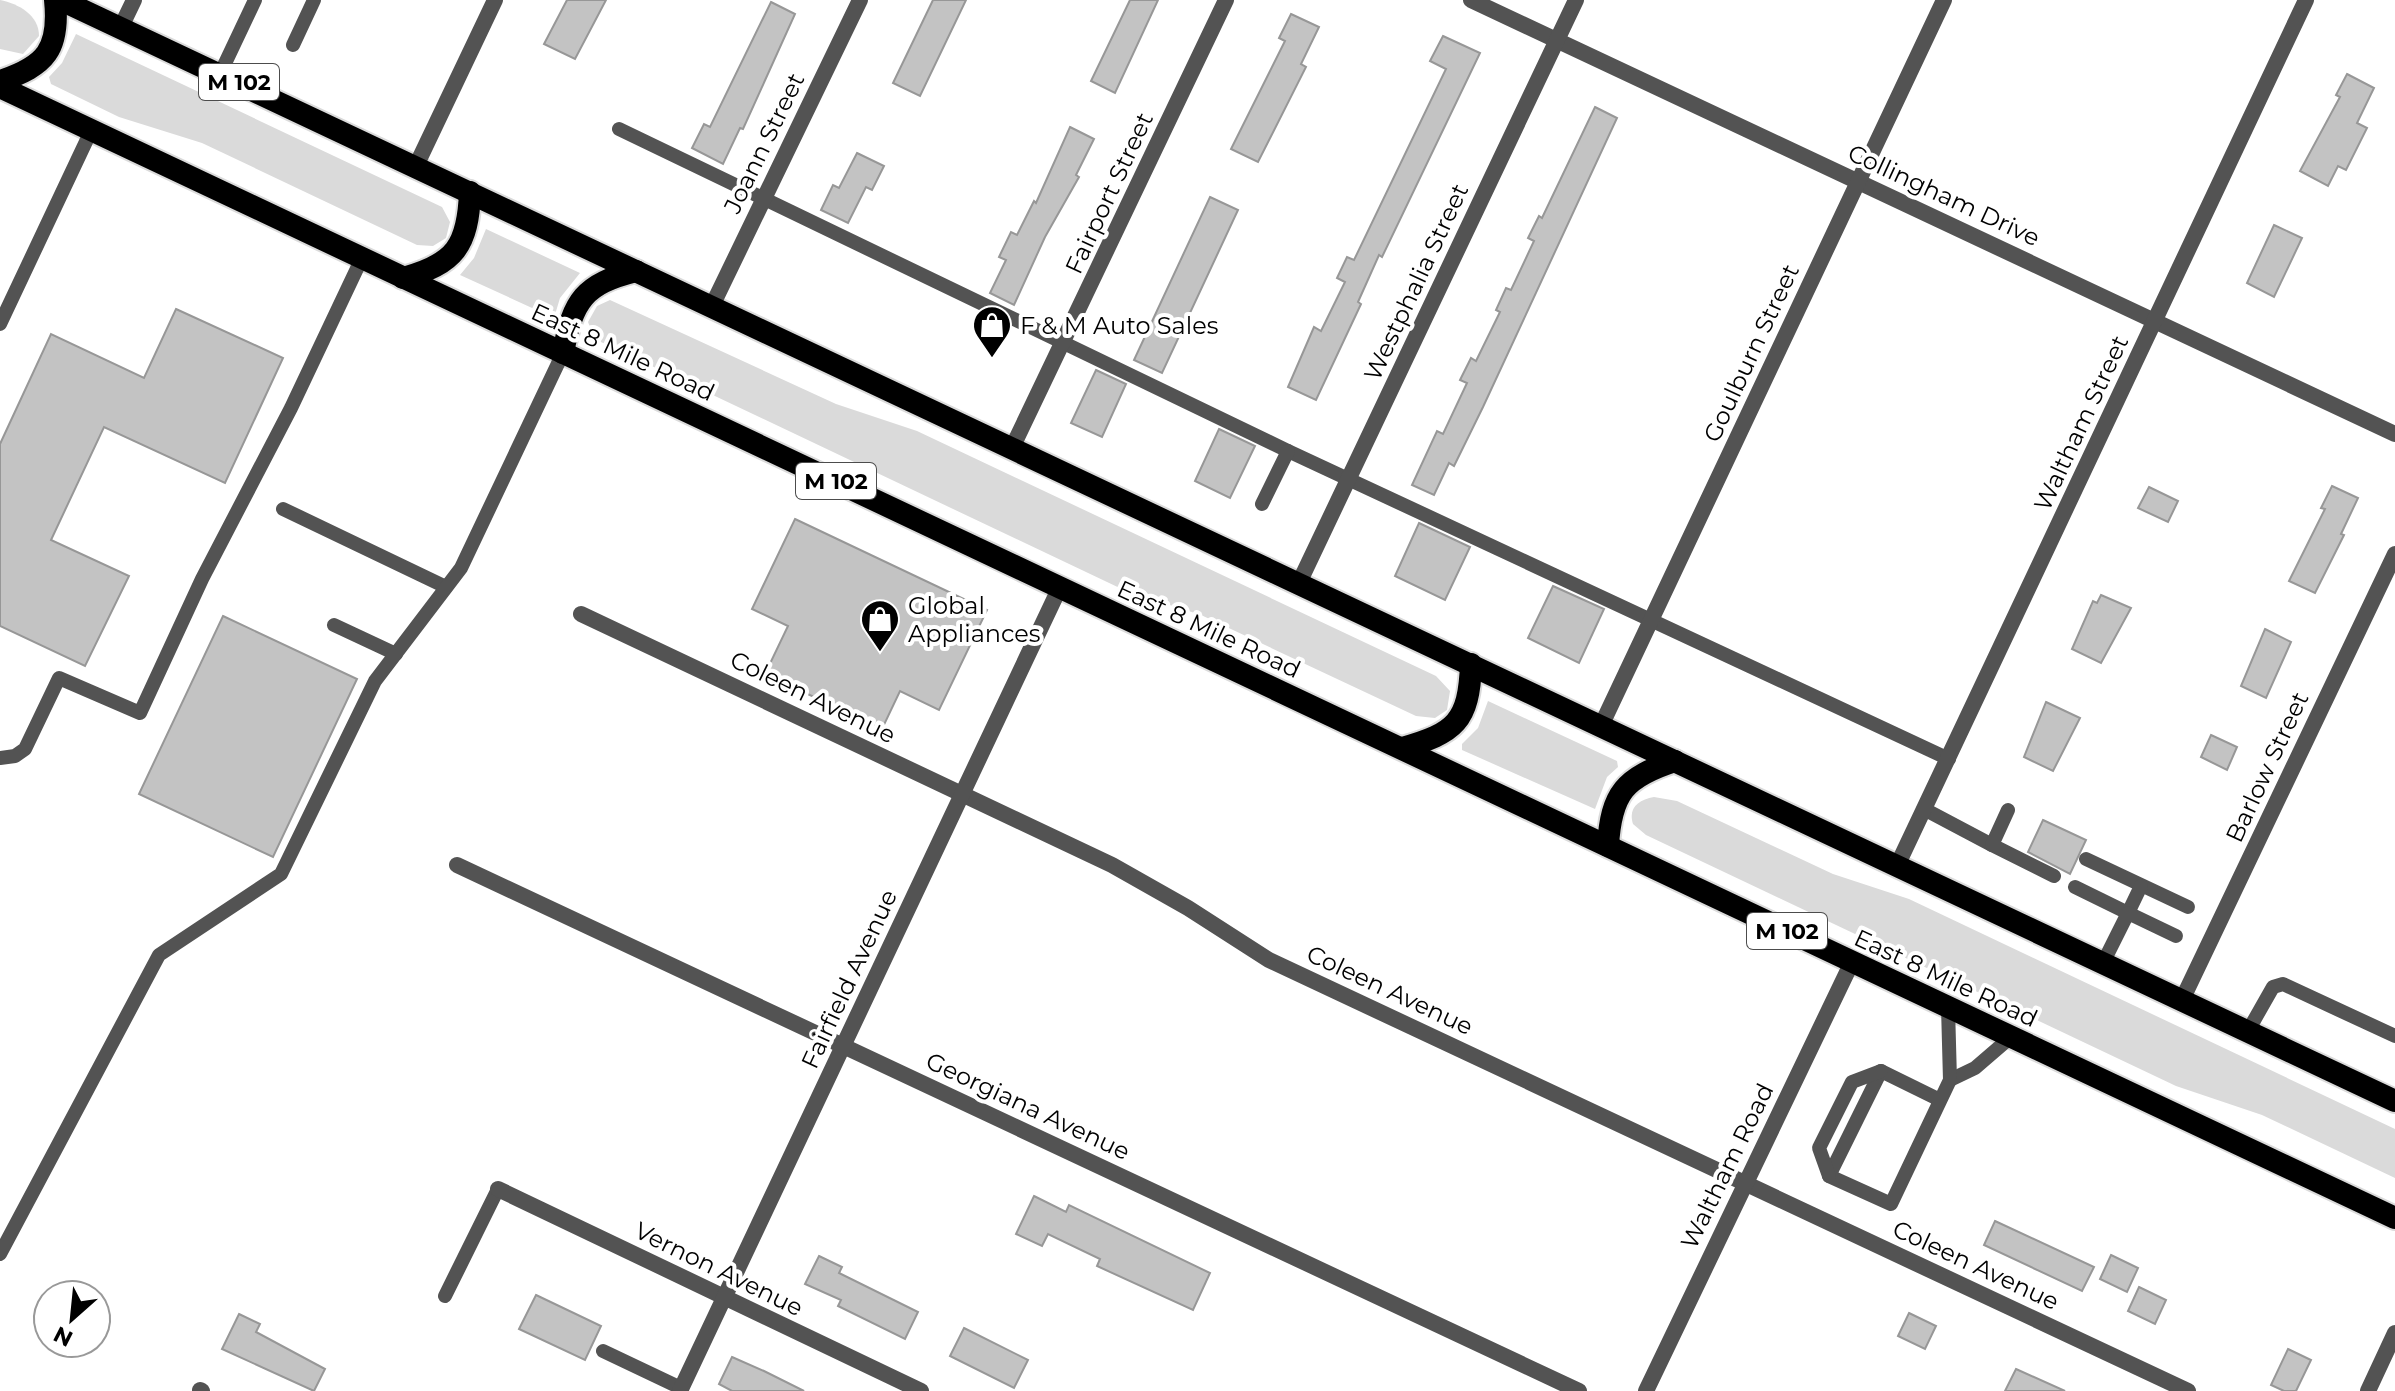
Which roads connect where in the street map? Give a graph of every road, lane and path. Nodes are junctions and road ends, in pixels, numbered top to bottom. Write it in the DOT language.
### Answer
graph roads {
  1 [pos="55,0"];
  2 [pos="61,0"];
  3 [pos="134,0"];
  4 [pos="255,0"];
  5 [pos="314,0"];
  6 [pos="495,0"];
  7 [pos="860,0"];
  8 [pos="1226,0"];
  9 [pos="1471,0"];
  10 [pos="1576,0"];
  11 [pos="1944,0"];
  12 [pos="2306,0"];
  13 [pos="121,27"];
  14 [pos="1557,41"];
  15 [pos="293,45"];
  16 [pos="220,74"];
  17 [pos="0,81"];
  18 [pos="0,87"];
  19 [pos="619,129"];
  20 [pos="91,131"];
  21 [pos="416,166"];
  22 [pos="1859,180"];
  23 [pos="470,192"];
  24 [pos="763,201"];
  25 [pos="362,258"];
  26 [pos="636,271"];
  27 [pos="403,278"];
  28 [pos="712,306"];
  29 [pos="2156,320"];
  30 [pos="0,324"];
  31 [pos="1064,344"];
  32 [pos="563,353"];
  33 [pos="2395,434"];
  34 [pos="1012,448"];
  35 [pos="1288,451"];
  36 [pos="1349,478"];
  37 [pos="1262,504"];
  38 [pos="283,509"];
  39 [pos="2395,554"];
  40 [pos="1299,583"];
  41 [pos="446,587"];
  42 [pos="1060,587"];
  43 [pos="581,614"];
  44 [pos="1653,619"];
  45 [pos="334,625"];
  46 [pos="396,654"];
  47 [pos="1471,664"];
  48 [pos="1601,726"];
  49 [pos="1402,748"];
  50 [pos="0,758"];
  51 [pos="1949,759"];
  52 [pos="1675,761"];
  53 [pos="962,796"];
  54 [pos="1924,809"];
  55 [pos="2008,810"];
  56 [pos="1992,845"];
  57 [pos="1608,846"];
  58 [pos="2086,859"];
  59 [pos="457,865"];
  60 [pos="1897,866"];
  61 [pos="2054,876"];
  62 [pos="2141,886"];
  63 [pos="2075,887"];
  64 [pos="2188,907"];
  65 [pos="2128,913"];
  66 [pos="2176,936"];
  67 [pos="1852,962"];
  68 [pos="2103,963"];
  69 [pos="2182,1000"];
  70 [pos="1948,1007"];
  71 [pos="2248,1031"];
  72 [pos="2395,1036"];
  73 [pos="2011,1037"];
  74 [pos="844,1047"];
  75 [pos="1881,1071"];
  76 [pos="1950,1080"];
  77 [pos="1940,1100"];
  78 [pos="2395,1100"];
  79 [pos="1829,1176"];
  80 [pos="1746,1183"];
  81 [pos="498,1189"];
  82 [pos="2395,1218"];
  83 [pos="0,1254"];
  84 [pos="445,1296"];
  85 [pos="724,1299"];
  86 [pos="2395,1333"];
  87 [pos="603,1351"];
  88 [pos="680,1390"];
  89 [pos="921,1391"];
  90 [pos="1579,1391"];
  91 [pos="1646,1391"];
  92 [pos="2188,1391"];
  93 [pos="2368,1391"];
  1 -- 17 [label="highway"];
  2 -- 13 [label="highway, M 102"];
  3 -- 13 [label="street"];
  4 -- 16 [label="lane"];
  5 -- 15 [label="lane"];
  6 -- 21 [label="street"];
  7 -- 24 [label="street, Joann Street"];
  8 -- 31 [label="street, Fairport Street"];
  9 -- 14 [label="street, Collingham Drive"];
  10 -- 14 [label="street, Westphalia Street"];
  11 -- 22 [label="street, Goulburn Street"];
  12 -- 29 [label="street, Waltham Street"];
  13 -- 16 [label="highway, M 102"];
  14 -- 22 [label="street, Collingham Drive"];
  14 -- 36 [label="street, Westphalia Street"];
  16 -- 21 [label="highway, M 102"];
  18 -- 20 [label="highway, East 8 Mile Road / M 102"];
  19 -- 24 [label="lane"];
  20 -- 25 [label="highway, East 8 Mile Road / M 102"];
  20 -- 30 [label="lane"];
  21 -- 23 [label="highway, M 102"];
  22 -- 29 [label="street, Collingham Drive"];
  22 -- 44 [label="street, Goulburn Street"];
  23 -- 26 [label="highway, M 102"];
  23 -- 27 [label="highway"];
  24 -- 28 [label="street, Joann Street"];
  24 -- 31 [label="lane"];
  25 -- 27 [label="highway, East 8 Mile Road / M 102"];
  25 -- 50 [label="lane"];
  26 -- 28 [label="highway, M 102"];
  26 -- 32 [label="highway"];
  27 -- 32 [label="highway, East 8 Mile Road / M 102"];
  28 -- 34 [label="highway, M 102"];
  29 -- 33 [label="street, Collingham Drive"];
  29 -- 51 [label="street, Waltham Street"];
  31 -- 34 [label="street, Fairport Street"];
  31 -- 35 [label="lane"];
  32 -- 41 [label="lane"];
  32 -- 42 [label="highway, East 8 Mile Road / M 102"];
  34 -- 40 [label="highway, M 102"];
  35 -- 36 [label="lane"];
  35 -- 37 [label="lane"];
  36 -- 40 [label="street, Westphalia Street"];
  36 -- 44 [label="lane"];
  38 -- 41 [label="lane"];
  39 -- 69 [label="street, Barlow Street"];
  40 -- 47 [label="highway, M 102"];
  41 -- 46 [label="lane"];
  42 -- 49 [label="highway, East 8 Mile Road / M 102"];
  42 -- 53 [label="street, Fairfield Avenue"];
  43 -- 53 [label="street, Coleen Avenue"];
  44 -- 48 [label="street, Goulburn Street"];
  44 -- 51 [label="lane"];
  45 -- 46 [label="lane"];
  46 -- 83 [label="lane"];
  47 -- 48 [label="highway, M 102"];
  47 -- 49 [label="highway"];
  48 -- 52 [label="highway, M 102"];
  49 -- 57 [label="highway, East 8 Mile Road / M 102"];
  51 -- 54 [label="street, Waltham Street"];
  52 -- 57 [label="highway"];
  52 -- 60 [label="highway, M 102"];
  53 -- 74 [label="street, Fairfield Avenue"];
  53 -- 80 [label="street, Coleen Avenue"];
  54 -- 56 [label="lane"];
  54 -- 60 [label="street, Waltham Street"];
  55 -- 56 [label="lane"];
  56 -- 61 [label="lane"];
  57 -- 67 [label="highway, East 8 Mile Road / M 102"];
  58 -- 62 [label="lane"];
  59 -- 74 [label="street, Georgiana Avenue"];
  60 -- 68 [label="highway, M 102"];
  62 -- 64 [label="lane"];
  62 -- 65 [label="lane"];
  63 -- 65 [label="lane"];
  65 -- 66 [label="lane"];
  65 -- 68 [label="lane"];
  67 -- 70 [label="highway, East 8 Mile Road / M 102"];
  67 -- 80 [label="street, Waltham Road"];
  68 -- 69 [label="highway, M 102"];
  69 -- 71 [label="highway, M 102"];
  70 -- 73 [label="highway, East 8 Mile Road / M 102"];
  70 -- 76 [label="lane"];
  71 -- 72 [label="lane"];
  71 -- 78 [label="highway, M 102"];
  73 -- 76 [label="lane"];
  73 -- 82 [label="highway, East 8 Mile Road / M 102"];
  74 -- 85 [label="street, Fairfield Avenue"];
  74 -- 90 [label="street, Georgiana Avenue"];
  75 -- 77 [label="lane"];
  75 -- 79 [label="lane"];
  75 -- 79 [label="lane"];
  76 -- 77 [label="lane"];
  77 -- 79 [label="lane"];
  80 -- 91 [label="street, Waltham Road"];
  80 -- 92 [label="street, Coleen Avenue"];
  81 -- 84 [label="lane"];
  81 -- 85 [label="street, Vernon Avenue"];
  85 -- 88 [label="street, Fairfield Avenue"];
  85 -- 89 [label="street, Vernon Avenue"];
  86 -- 93 [label="street"];
  87 -- 88 [label="lane"];
}
